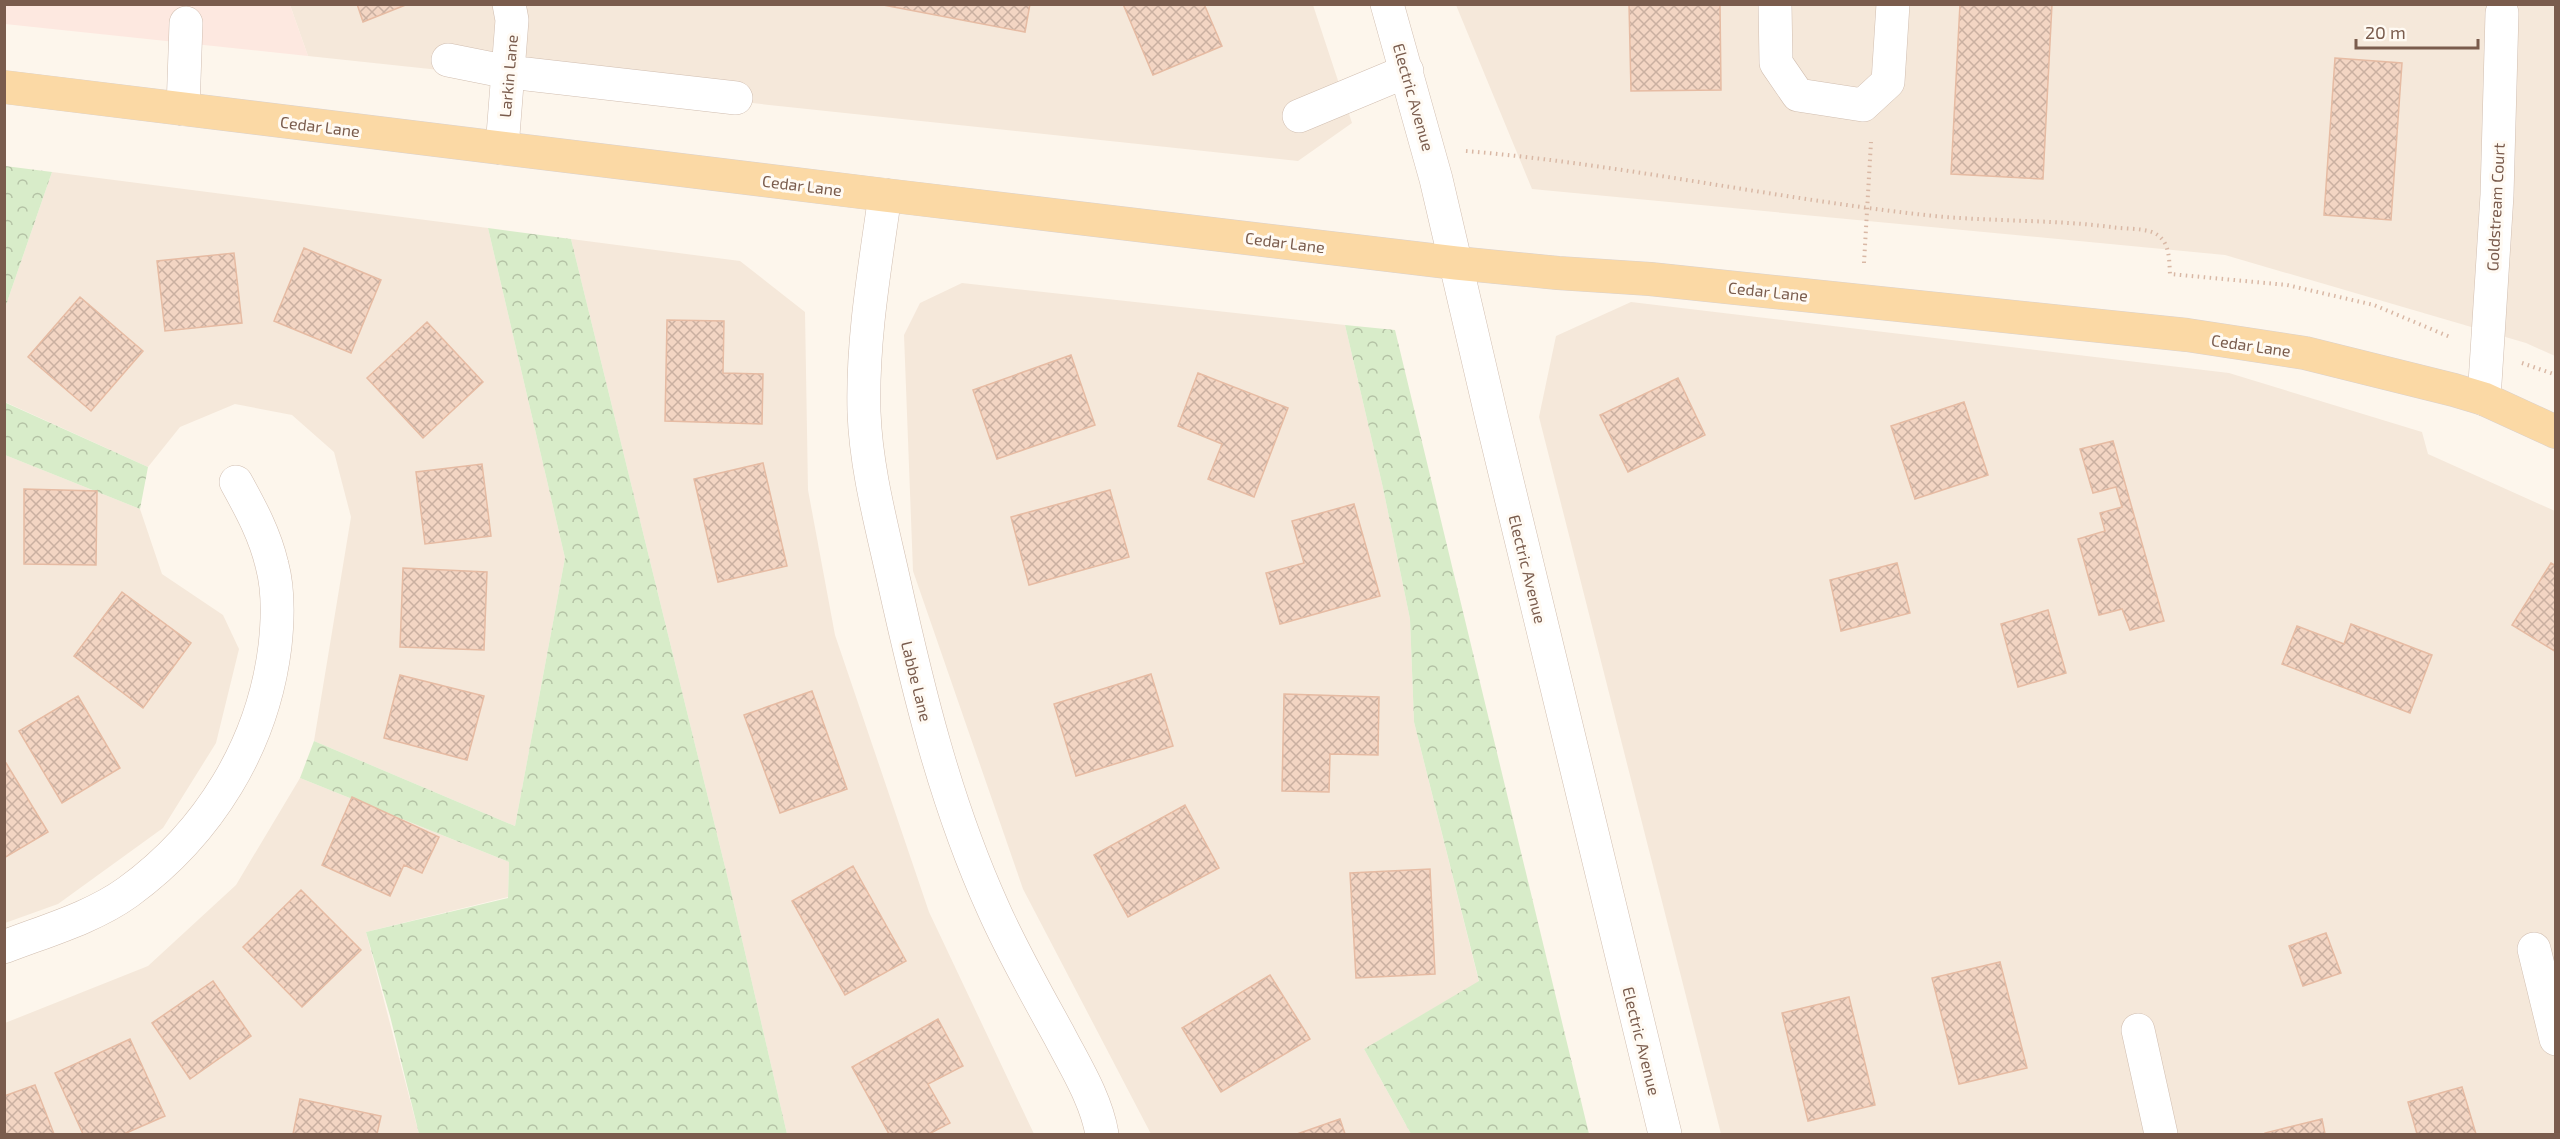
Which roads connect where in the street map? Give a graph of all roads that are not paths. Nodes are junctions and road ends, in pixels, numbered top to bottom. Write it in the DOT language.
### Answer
graph roads {
  1 [pos="509,4"];
  2 [pos="1387,4"];
  3 [pos="1775,4"];
  4 [pos="1893,4"];
  5 [pos="2502,13"];
  6 [pos="186,23"];
  7 [pos="448,60"];
  8 [pos="1407,71"];
  9 [pos="508,72"];
  10 [pos="4,87"];
  11 [pos="736,98"];
  12 [pos="183,109"];
  13 [pos="1299,116"];
  14 [pos="502,148"];
  15 [pos="885,195"];
  16 [pos="1456,263"];
  17 [pos="2484,399"];
  18 [pos="2556,432"];
  19 [pos="236,482"];
  20 [pos="4,947"];
  21 [pos="2534,949"];
  22 [pos="2139,1030"];
  23 [pos="2556,1039"];
  24 [pos="1102,1134"];
  25 [pos="1665,1134"];
  26 [pos="2161,1134"];
  1 -- 9 [label="street, Larkin Lane"];
  2 -- 8 [label="street, Electric Avenue"];
  3 -- 4 [label="street"];
  5 -- 17 [label="street, Goldstream Court"];
  6 -- 12 [label="street"];
  7 -- 9 [label="street"];
  8 -- 13 [label="street"];
  8 -- 16 [label="street, Electric Avenue"];
  9 -- 11 [label="street"];
  9 -- 14 [label="street, Larkin Lane"];
  10 -- 12 [label="main road, Cedar Lane"];
  12 -- 14 [label="main road, Cedar Lane"];
  14 -- 15 [label="main road, Cedar Lane"];
  15 -- 16 [label="main road, Cedar Lane"];
  15 -- 24 [label="street, Labbe Lane"];
  16 -- 17 [label="main road, Cedar Lane"];
  16 -- 25 [label="street, Electric Avenue"];
  17 -- 18 [label="main road, Cedar Lane"];
  19 -- 20 [label="street"];
  21 -- 23 [label="street"];
  22 -- 26 [label="street"];
}
